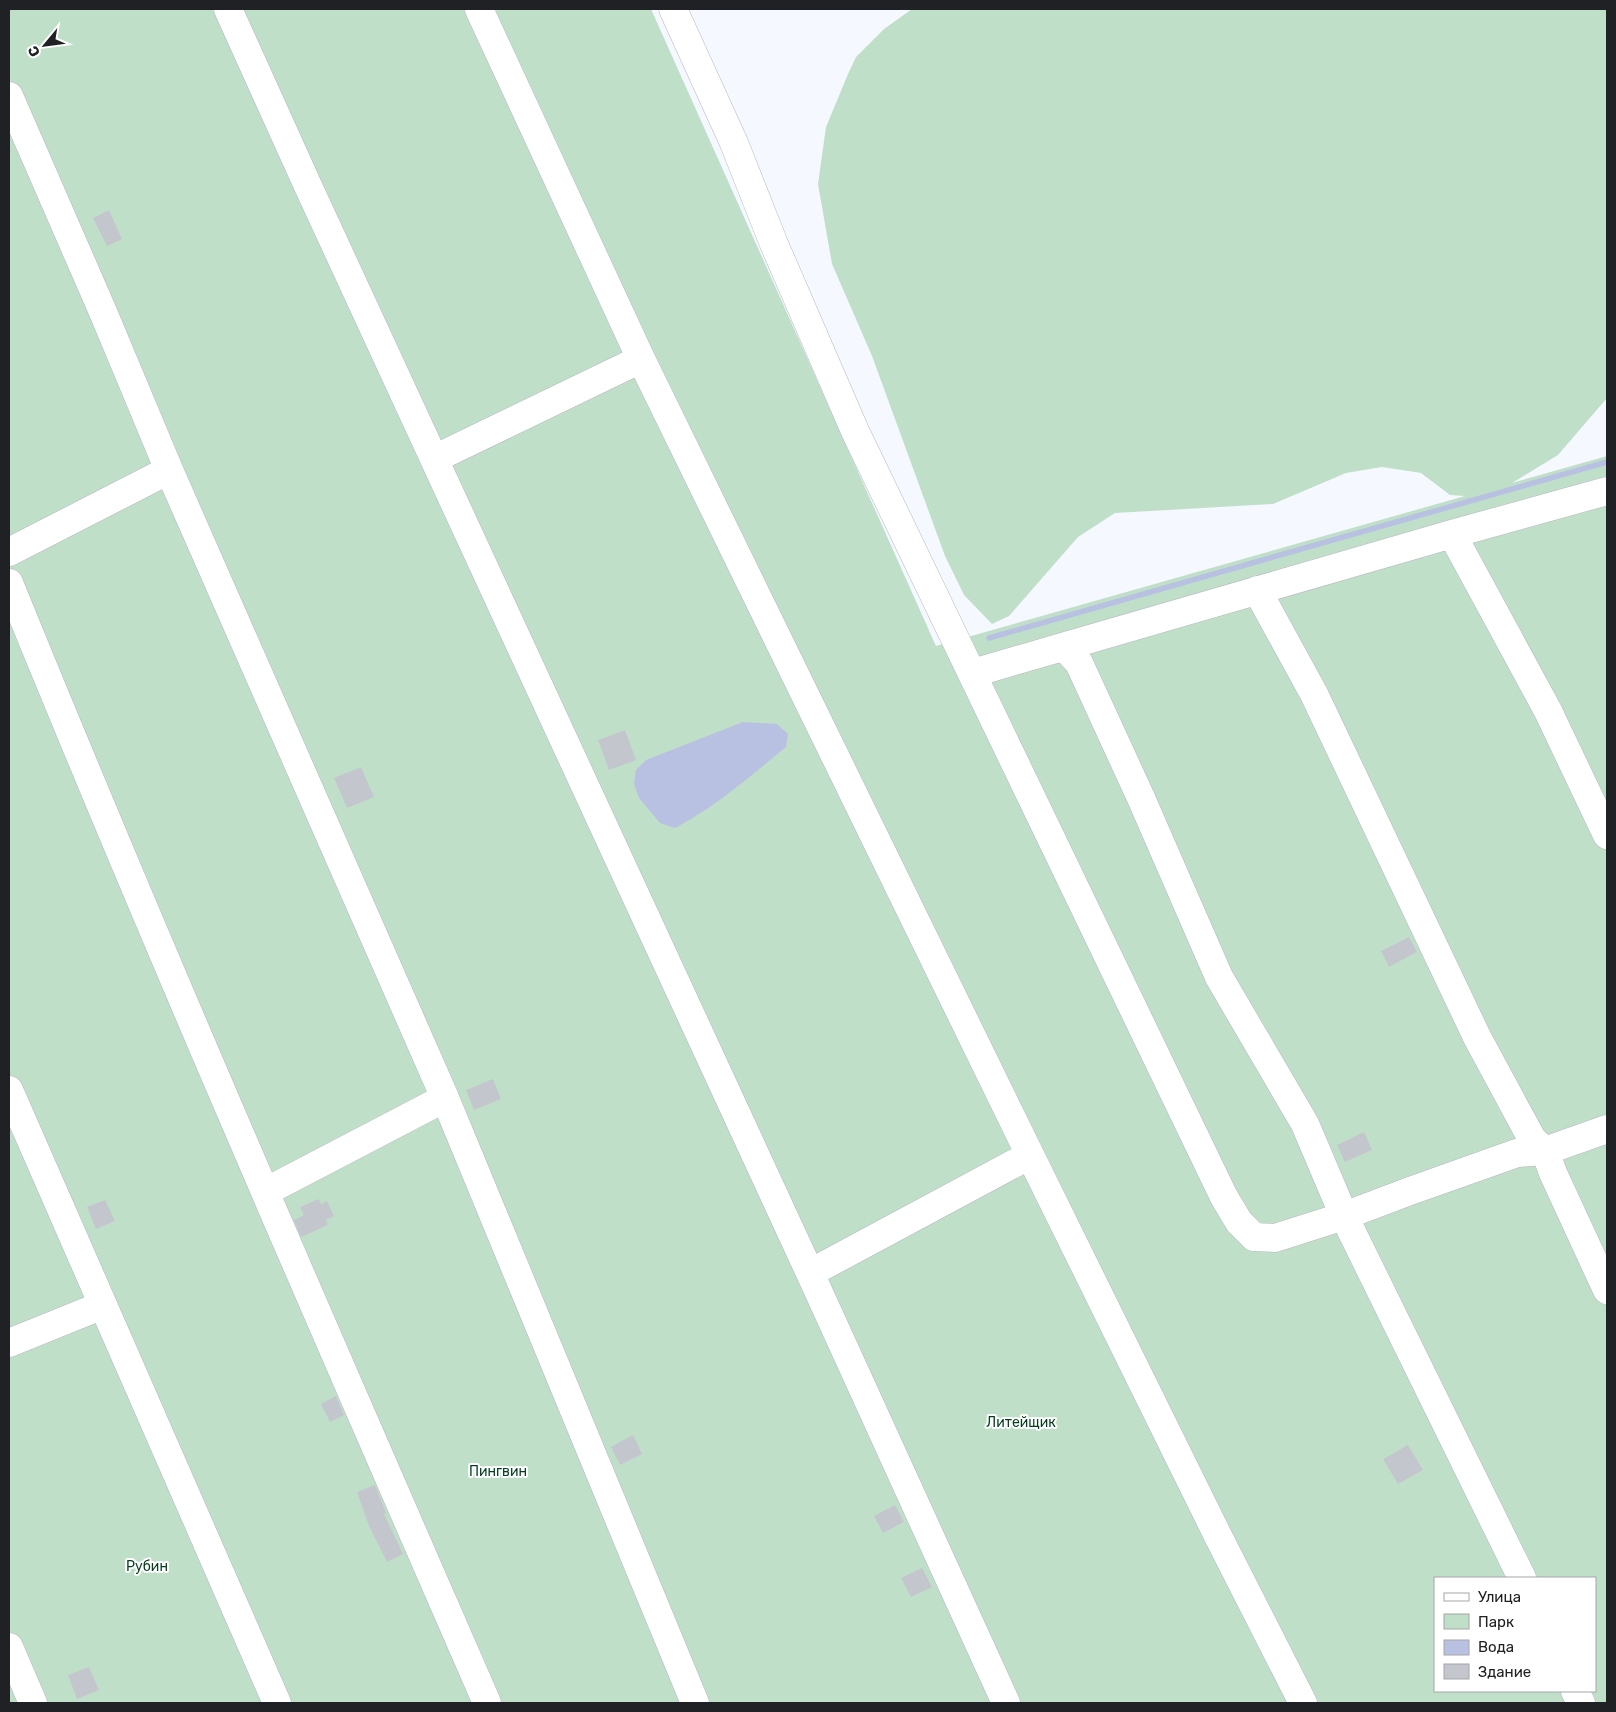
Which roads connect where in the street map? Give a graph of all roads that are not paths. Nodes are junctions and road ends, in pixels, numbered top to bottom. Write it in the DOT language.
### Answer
graph roads {
  1 [pos="228,9"];
  2 [pos="479,9"];
  3 [pos="673,9"];
  4 [pos="9,96"];
  5 [pos="641,360"];
  6 [pos="434,459"];
  7 [pos="169,470"];
  8 [pos="1607,491"];
  9 [pos="1452,534"];
  10 [pos="9,552"];
  11 [pos="9,583"];
  12 [pos="1257,590"];
  13 [pos="1059,648"];
  14 [pos="973,674"];
  15 [pos="1607,835"];
  16 [pos="9,1090"];
  17 [pos="445,1098"];
  18 [pos="1607,1129"];
  19 [pos="1545,1151"];
  20 [pos="1030,1155"];
  21 [pos="265,1192"];
  22 [pos="1344,1216"];
  23 [pos="810,1273"];
  24 [pos="1607,1290"];
  25 [pos="103,1305"];
  26 [pos="9,1343"];
  27 [pos="1522,1577"];
  28 [pos="9,1647"];
  29 [pos="33,1703"];
  30 [pos="277,1703"];
  31 [pos="487,1703"];
  32 [pos="695,1703"];
  33 [pos="1006,1703"];
  34 [pos="1303,1703"];
  1 -- 6 [label="street"];
  2 -- 5 [label="street"];
  3 -- 14 [label="street"];
  4 -- 7 [label="street"];
  5 -- 6 [label="street"];
  5 -- 20 [label="street"];
  6 -- 23 [label="street"];
  7 -- 10 [label="street"];
  7 -- 17 [label="street"];
  8 -- 9 [label="street"];
  9 -- 12 [label="street"];
  9 -- 15 [label="street"];
  11 -- 21 [label="street"];
  12 -- 13 [label="street"];
  12 -- 19 [label="street"];
  13 -- 14 [label="street"];
  13 -- 22 [label="street"];
  14 -- 22 [label="street"];
  16 -- 25 [label="street"];
  17 -- 21 [label="street"];
  17 -- 32 [label="street"];
  18 -- 19 [label="street"];
  19 -- 22 [label="street"];
  19 -- 24 [label="street"];
  20 -- 23 [label="street"];
  20 -- 34 [label="street"];
  21 -- 31 [label="street"];
  22 -- 27 [label="street"];
  23 -- 33 [label="street"];
  25 -- 26 [label="street"];
  25 -- 30 [label="street"];
  28 -- 29 [label="street"];
}
